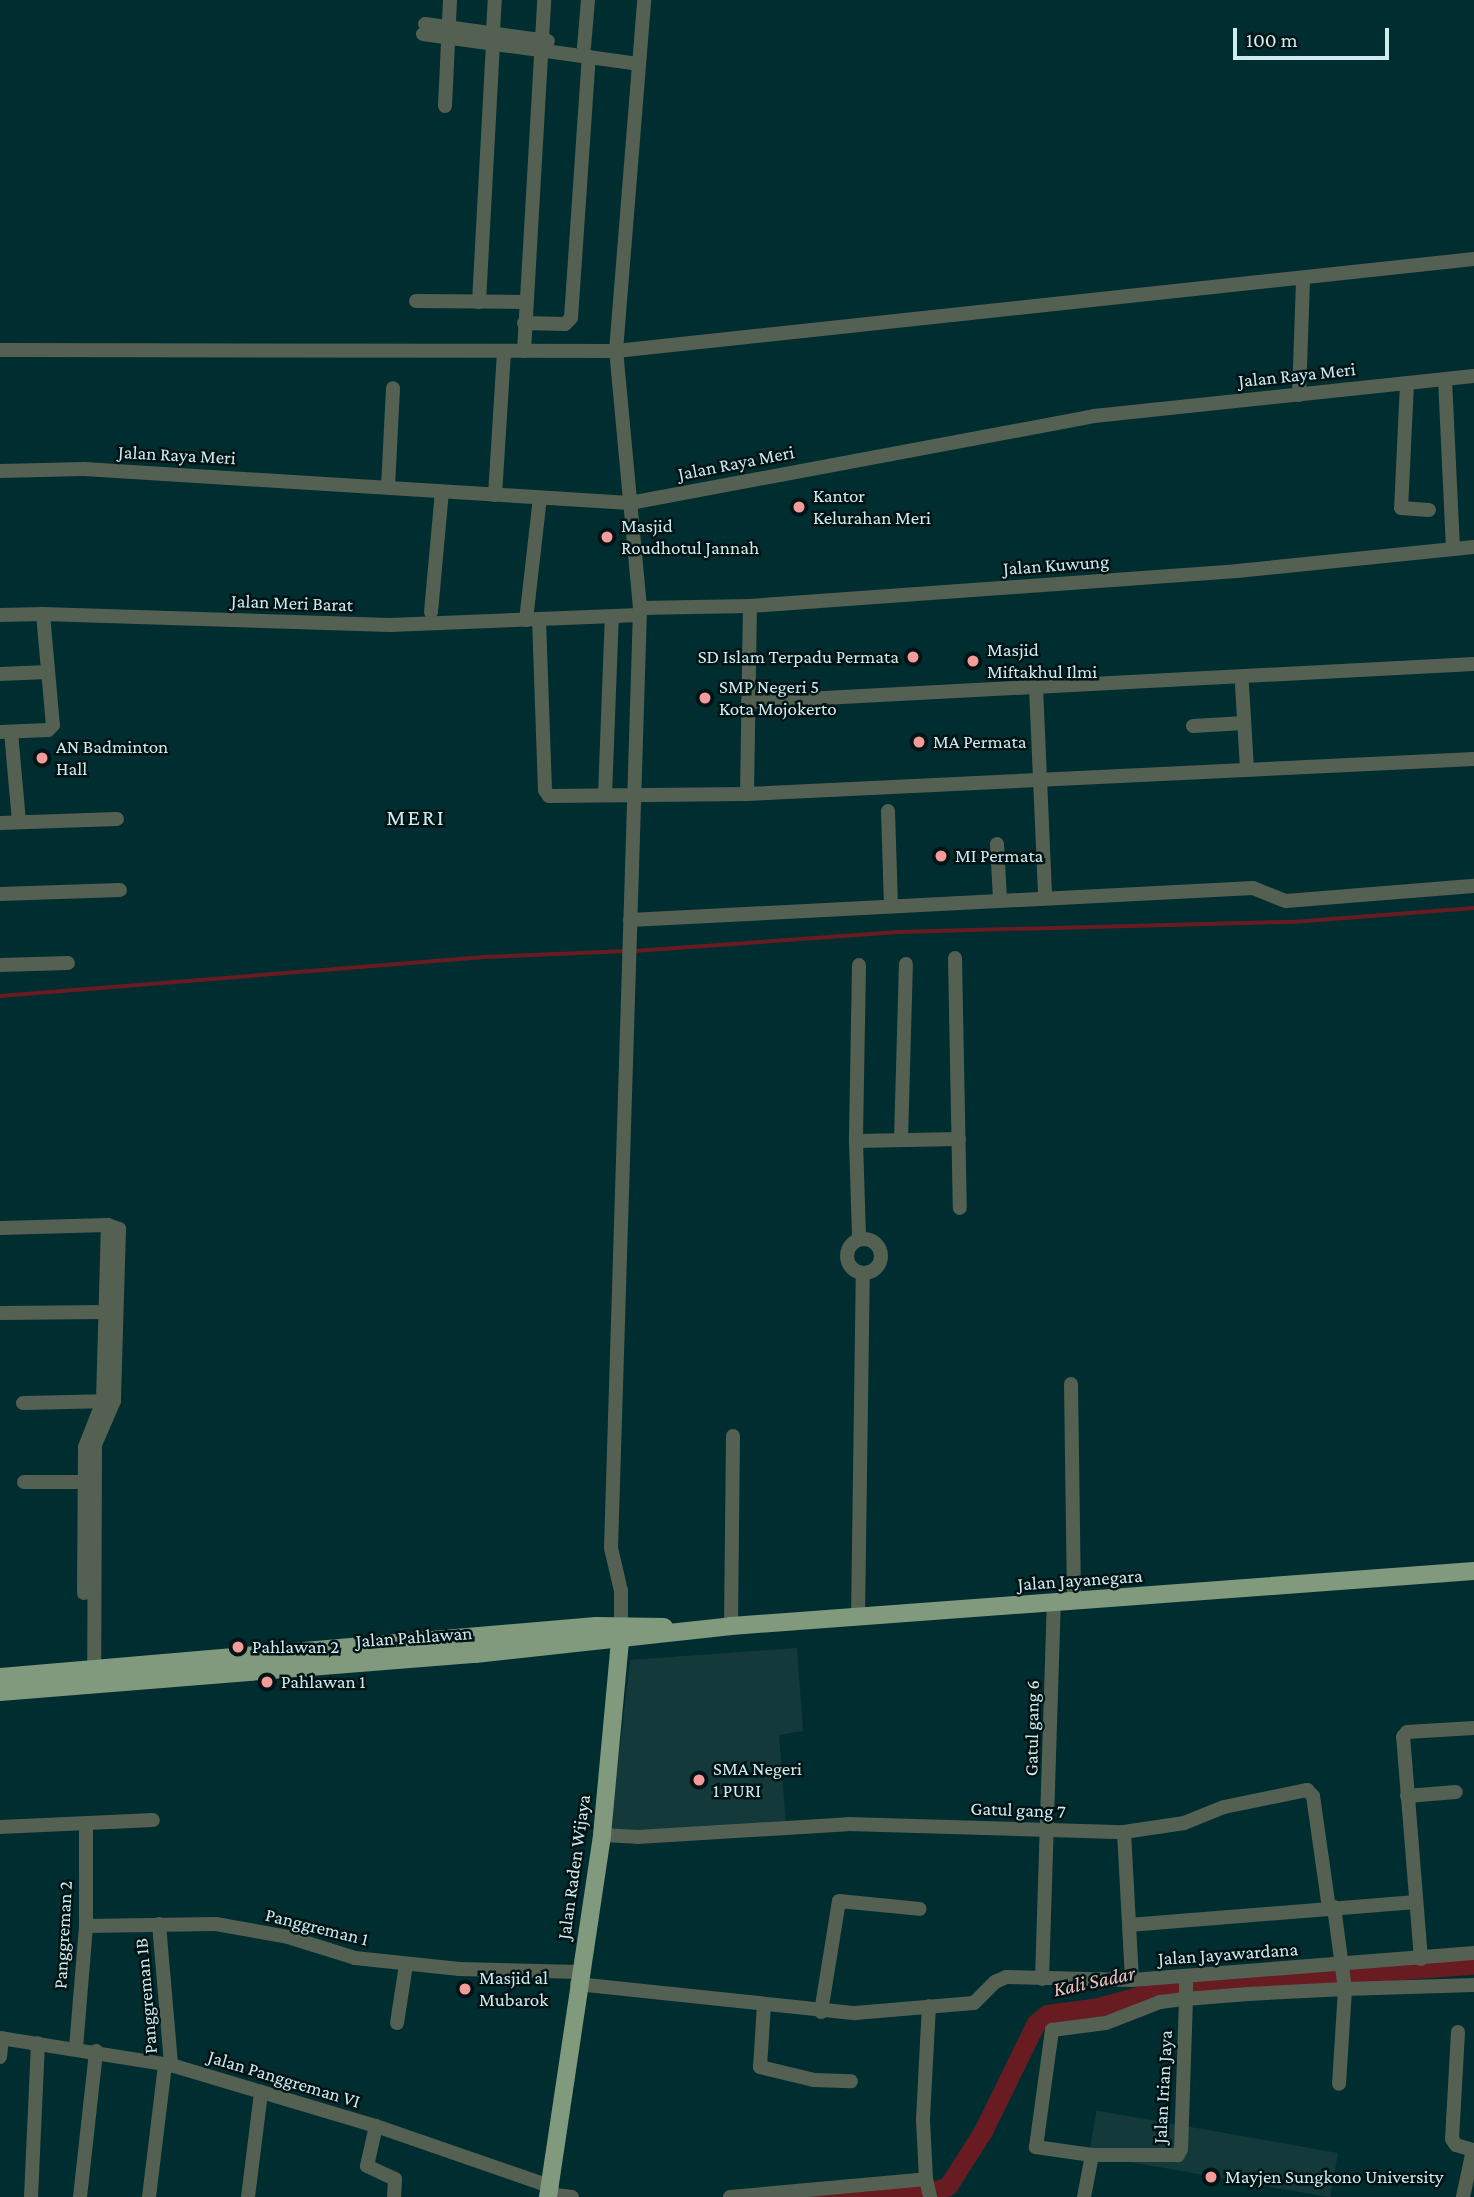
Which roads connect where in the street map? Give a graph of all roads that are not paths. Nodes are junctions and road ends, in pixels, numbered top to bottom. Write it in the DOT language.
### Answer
graph roads {
  1 [pos="450,0"];
  2 [pos="495,0"];
  3 [pos="544,0"];
  4 [pos="588,0"];
  5 [pos="644,0"];
  6 [pos="424,29"];
  7 [pos="450,32"];
  8 [pos="493,38"];
  9 [pos="542,45"];
  10 [pos="586,52"];
  11 [pos="639,60"];
  12 [pos="445,106"];
  13 [pos="1474,259"];
  14 [pos="1303,280"];
  15 [pos="416,301"];
  16 [pos="479,302"];
  17 [pos="524,302"];
  18 [pos="524,323"];
  19 [pos="0,349"];
  20 [pos="504,351"];
  21 [pos="524,351"];
  22 [pos="616,352"];
  23 [pos="1474,376"];
  24 [pos="1445,379"];
  25 [pos="1407,383"];
  26 [pos="393,388"];
  27 [pos="1299,395"];
  28 [pos="0,471"];
  29 [pos="388,487"];
  30 [pos="442,491"];
  31 [pos="495,495"];
  32 [pos="540,498"];
  33 [pos="630,503"];
  34 [pos="1429,510"];
  35 [pos="1474,547"];
  36 [pos="1453,549"];
  37 [pos="750,606"];
  38 [pos="431,612"];
  39 [pos="639,612"];
  40 [pos="43,614"];
  41 [pos="0,615"];
  42 [pos="612,616"];
  43 [pos="533,619"];
  44 [pos="1474,664"];
  45 [pos="48,672"];
  46 [pos="0,674"];
  47 [pos="1242,685"];
  48 [pos="1036,687"];
  49 [pos="748,702"];
  50 [pos="1244,723"];
  51 [pos="1193,726"];
  52 [pos="5,732"];
  53 [pos="1474,759"];
  54 [pos="1247,770"];
  55 [pos="1040,780"];
  56 [pos="747,794"];
  57 [pos="605,795"];
  58 [pos="635,796"];
  59 [pos="888,811"];
  60 [pos="117,819"];
  61 [pos="19,822"];
  62 [pos="0,823"];
  63 [pos="997,844"];
  64 [pos="1474,886"];
  65 [pos="120,890"];
  66 [pos="0,894"];
  67 [pos="1045,897"];
  68 [pos="1000,900"];
  69 [pos="891,906"];
  70 [pos="630,925"];
  71 [pos="955,958"];
  72 [pos="68,962"];
  73 [pos="906,964"];
  74 [pos="0,965"];
  75 [pos="859,965"];
  76 [pos="959,1139"];
  77 [pos="901,1140"];
  78 [pos="856,1141"];
  79 [pos="960,1208"];
  80 [pos="108,1224"];
  81 [pos="0,1228"];
  82 [pos="859,1239"];
  83 [pos="863,1273"];
  84 [pos="106,1312"];
  85 [pos="0,1313"];
  86 [pos="1071,1384"];
  87 [pos="109,1401"];
  88 [pos="23,1403"];
  89 [pos="733,1436"];
  90 [pos="24,1482"];
  91 [pos="85,1482"];
  92 [pos="1474,1571"];
  93 [pos="1074,1602"];
  94 [pos="1054,1604"];
  95 [pos="858,1617"];
  96 [pos="731,1626"];
  97 [pos="621,1632"];
  98 [pos="0,1677"];
  99 [pos="90,1677"];
  100 [pos="0,1692"];
  101 [pos="1474,1728"];
  102 [pos="1456,1792"];
  103 [pos="1407,1796"];
  104 [pos="153,1820"];
  105 [pos="86,1824"];
  106 [pos="0,1827"];
  107 [pos="1049,1831"];
  108 [pos="1124,1832"];
  109 [pos="601,1835"];
  110 [pos="1416,1902"];
  111 [pos="1332,1908"];
  112 [pos="920,1909"];
  113 [pos="159,1924"];
  114 [pos="1129,1925"];
  115 [pos="86,1926"];
  116 [pos="1474,1953"];
  117 [pos="1421,1959"];
  118 [pos="406,1965"];
  119 [pos="1344,1977"];
  120 [pos="578,1978"];
  121 [pos="1042,1979"];
  122 [pos="1132,1980"];
  123 [pos="1474,1985"];
  124 [pos="1186,1987"];
  125 [pos="764,2004"];
  126 [pos="929,2007"];
  127 [pos="821,2012"];
  128 [pos="397,2023"];
  129 [pos="1458,2032"];
  130 [pos="1,2038"];
  131 [pos="38,2043"];
  132 [pos="76,2048"];
  133 [pos="96,2051"];
  134 [pos="0,2057"];
  135 [pos="168,2064"];
  136 [pos="850,2081"];
  137 [pos="1339,2084"];
  138 [pos="261,2092"];
  139 [pos="376,2126"];
  140 [pos="1474,2150"];
  141 [pos="1092,2155"];
  142 [pos="927,2187"];
  143 [pos="548,2192"];
  144 [pos="31,2197"];
  145 [pos="80,2197"];
  146 [pos="149,2197"];
  147 [pos="248,2197"];
  148 [pos="394,2197"];
  149 [pos="572,2197"];
  150 [pos="730,2197"];
  151 [pos="1084,2197"];
  152 [pos="1463,2197"];
  1 -- 7 [label="street"];
  2 -- 8 [label="street"];
  3 -- 9 [label="street"];
  4 -- 10 [label="street"];
  5 -- 11 [label="street"];
  6 -- 7 [label="street"];
  7 -- 8 [label="street"];
  7 -- 12 [label="street"];
  8 -- 9 [label="street"];
  8 -- 16 [label="street"];
  9 -- 10 [label="street"];
  9 -- 17 [label="street"];
  10 -- 11 [label="street"];
  10 -- 18 [label="street"];
  11 -- 22 [label="street"];
  13 -- 14 [label="street"];
  14 -- 22 [label="street"];
  14 -- 27 [label="street"];
  15 -- 16 [label="street"];
  16 -- 17 [label="street"];
  17 -- 18 [label="street"];
  18 -- 21 [label="street"];
  19 -- 20 [label="street"];
  20 -- 21 [label="street"];
  20 -- 31 [label="street"];
  21 -- 22 [label="street"];
  22 -- 33 [label="street"];
  23 -- 24 [label="street, Jalan Raya Meri"];
  24 -- 25 [label="street, Jalan Raya Meri"];
  24 -- 36 [label="street"];
  25 -- 27 [label="street, Jalan Raya Meri"];
  25 -- 34 [label="street"];
  26 -- 29 [label="street"];
  27 -- 33 [label="street, Jalan Raya Meri"];
  28 -- 29 [label="street, Jalan Raya Meri"];
  29 -- 30 [label="street, Jalan Raya Meri"];
  30 -- 31 [label="street, Jalan Raya Meri"];
  30 -- 38 [label="street"];
  31 -- 32 [label="street, Jalan Raya Meri"];
  32 -- 33 [label="street, Jalan Raya Meri"];
  32 -- 43 [label="street"];
  33 -- 39 [label="street"];
  35 -- 36 [label="street, Jalan Kuwung"];
  36 -- 37 [label="street, Jalan Kuwung"];
  37 -- 39 [label="street, Jalan Kuwung"];
  37 -- 49 [label="street"];
  39 -- 42 [label="street, Jalan Kuwung"];
  39 -- 58 [label="street"];
  40 -- 41 [label="street, Jalan Meri Barat"];
  40 -- 43 [label="street, Jalan Meri Barat"];
  40 -- 45 [label="street"];
  42 -- 43 [label="street, Jalan Meri Barat"];
  42 -- 57 [label="street"];
  43 -- 57 [label="street"];
  44 -- 48 [label="street"];
  45 -- 46 [label="street"];
  45 -- 52 [label="street"];
  47 -- 50 [label="street"];
  48 -- 49 [label="street"];
  48 -- 55 [label="street"];
  49 -- 56 [label="street"];
  50 -- 51 [label="street"];
  50 -- 54 [label="street"];
  52 -- 61 [label="street"];
  53 -- 54 [label="street"];
  54 -- 55 [label="street"];
  55 -- 56 [label="street"];
  55 -- 67 [label="street"];
  56 -- 58 [label="street"];
  57 -- 58 [label="street"];
  58 -- 70 [label="street"];
  59 -- 69 [label="street"];
  60 -- 61 [label="street"];
  61 -- 62 [label="street"];
  63 -- 68 [label="street"];
  64 -- 67 [label="street"];
  65 -- 66 [label="street"];
  67 -- 68 [label="street"];
  68 -- 69 [label="street"];
  69 -- 70 [label="street"];
  70 -- 97 [label="street"];
  71 -- 76 [label="street"];
  72 -- 74 [label="street"];
  73 -- 77 [label="street"];
  75 -- 78 [label="street"];
  76 -- 77 [label="street"];
  76 -- 79 [label="street"];
  77 -- 78 [label="street"];
  78 -- 82 [label="street"];
  80 -- 81 [label="street"];
  80 -- 84 [label="street"];
  80 -- 87 [label="street"];
  82 -- 83 [label="street"];
  82 -- 83 [label="street"];
  83 -- 95 [label="street"];
  84 -- 85 [label="street"];
  84 -- 87 [label="street"];
  86 -- 93 [label="street"];
  87 -- 88 [label="street"];
  87 -- 91 [label="street"];
  87 -- 99 [label="street"];
  89 -- 96 [label="street"];
  90 -- 91 [label="street"];
  91 -- 99 [label="street"];
  92 -- 93 [label="main road, Jalan Jayanegara"];
  93 -- 94 [label="main road, Jalan Jayanegara"];
  94 -- 95 [label="main road, Jalan Jayanegara"];
  94 -- 107 [label="street, Gatul gang 6"];
  95 -- 96 [label="main road, Jalan Jayanegara"];
  96 -- 97 [label="main road, Jalan Jayanegara"];
  97 -- 99 [label="main road, Jalan Pahlawan"];
  97 -- 109 [label="main road, Jalan Raden Wijaya"];
  98 -- 99 [label="main road, Jalan Pahlawan"];
  99 -- 100 [label="main road, Jalan Pahlawan"];
  101 -- 103 [label="street"];
  102 -- 103 [label="street"];
  103 -- 110 [label="street"];
  104 -- 105 [label="street"];
  105 -- 106 [label="street"];
  105 -- 115 [label="street, Panggreman 2"];
  107 -- 108 [label="street, Gatul gang 7"];
  107 -- 109 [label="street, Gatul gang 7"];
  107 -- 121 [label="street, Gatul gang 6"];
  108 -- 111 [label="street, Gatul gang 7"];
  108 -- 114 [label="street"];
  109 -- 120 [label="main road, Jalan Raden Wijaya"];
  110 -- 111 [label="street"];
  110 -- 117 [label="street"];
  111 -- 114 [label="street"];
  111 -- 119 [label="street"];
  112 -- 127 [label="street"];
  113 -- 115 [label="street, Panggreman 1"];
  113 -- 118 [label="street, Panggreman 1"];
  113 -- 135 [label="street, Panggreman 1B"];
  114 -- 122 [label="street"];
  115 -- 132 [label="street, Panggreman 2"];
  116 -- 117 [label="street, Jalan Jayawardana"];
  117 -- 119 [label="street, Jalan Jayawardana"];
  118 -- 120 [label="street, Panggreman 1"];
  118 -- 128 [label="street"];
  119 -- 123 [label="street"];
  119 -- 124 [label="street"];
  119 -- 124 [label="street, Jalan Jayawardana"];
  119 -- 137 [label="street"];
  120 -- 125 [label="street, Jalan Jayawardana"];
  120 -- 143 [label="main road, Jalan Raden Wijaya"];
  121 -- 122 [label="street, Jalan Jayawardana"];
  121 -- 126 [label="street, Jalan Jayawardana"];
  122 -- 124 [label="street, Jalan Jayawardana"];
  124 -- 141 [label="street, Jalan Irian Jaya"];
  124 -- 141 [label="street"];
  125 -- 127 [label="street, Jalan Jayawardana"];
  125 -- 136 [label="street"];
  126 -- 127 [label="street, Jalan Jayawardana"];
  126 -- 142 [label="street"];
  129 -- 140 [label="street"];
  130 -- 131 [label="street, Jalan Panggreman VI"];
  130 -- 134 [label="street"];
  131 -- 132 [label="street, Jalan Panggreman VI"];
  131 -- 144 [label="street"];
  132 -- 133 [label="street, Jalan Panggreman VI"];
  133 -- 135 [label="street, Jalan Panggreman VI"];
  133 -- 145 [label="street"];
  135 -- 138 [label="street, Jalan Panggreman VI"];
  135 -- 146 [label="street, Panggreman 1B"];
  138 -- 139 [label="street, Jalan Panggreman VI"];
  138 -- 147 [label="street"];
  139 -- 143 [label="street, Jalan Panggreman VI"];
  139 -- 148 [label="street"];
  140 -- 152 [label="street"];
  141 -- 151 [label="street"];
  142 -- 150 [label="street"];
  143 -- 149 [label="street, Jalan Panggreman VI"];
}
